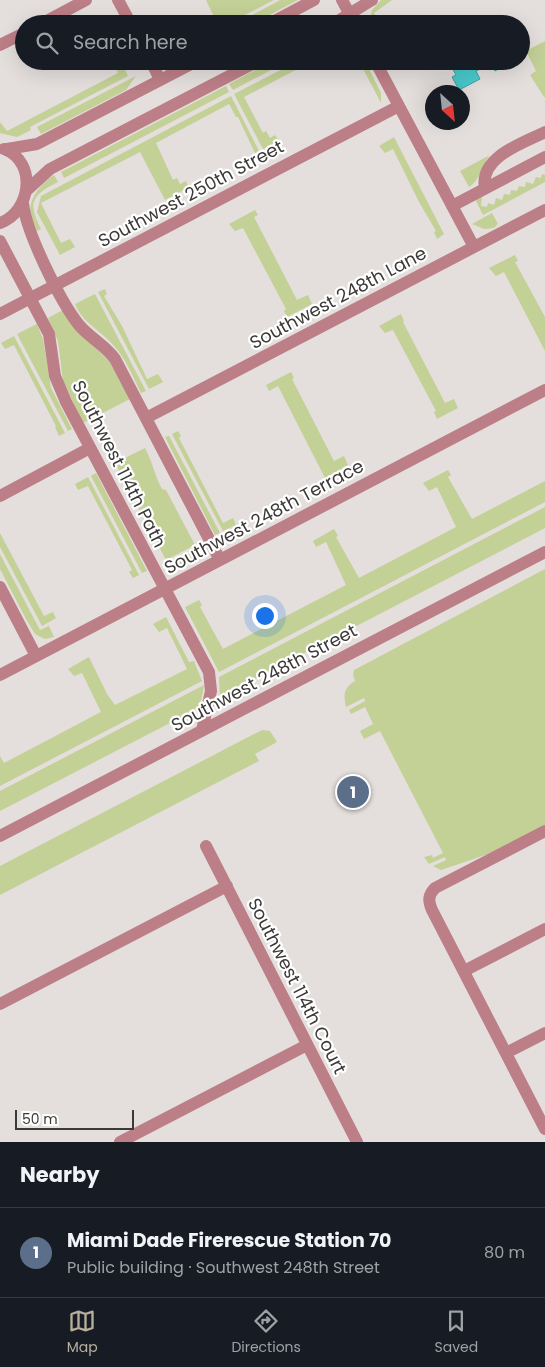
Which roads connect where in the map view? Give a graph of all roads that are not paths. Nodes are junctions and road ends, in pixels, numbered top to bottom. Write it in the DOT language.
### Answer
graph roads {
  1 [pos="86,0"];
  2 [pos="118,0"];
  3 [pos="314,0"];
  4 [pos="342,0"];
  5 [pos="372,0"];
  6 [pos="58,15"];
  7 [pos="126,15"];
  8 [pos="285,15"];
  9 [pos="351,15"];
  10 [pos="357,15"];
  11 [pos="15,37"];
  12 [pos="0,45"];
  13 [pos="155,70"];
  14 [pos="179,70"];
  15 [pos="241,70"];
  16 [pos="380,70"];
  17 [pos="160,80"];
  18 [pos="399,106"];
  19 [pos="545,132"];
  20 [pos="4,149"];
  21 [pos="545,157"];
  22 [pos="486,188"];
  23 [pos="27,190"];
  24 [pos="23,203"];
  25 [pos="452,206"];
  26 [pos="545,210"];
  27 [pos="0,223"];
  28 [pos="0,241"];
  29 [pos="474,247"];
  30 [pos="56,285"];
  31 [pos="30,298"];
  32 [pos="0,314"];
  33 [pos="545,390"];
  34 [pos="146,418"];
  35 [pos="90,448"];
  36 [pos="0,496"];
  37 [pos="545,552"];
  38 [pos="220,560"];
  39 [pos="0,587"];
  40 [pos="165,589"];
  41 [pos="36,656"];
  42 [pos="0,675"];
  43 [pos="202,730"];
  44 [pos="545,832"];
  45 [pos="0,836"];
  46 [pos="206,846"];
  47 [pos="227,886"];
  48 [pos="545,928"];
  49 [pos="464,971"];
  50 [pos="0,1004"];
  51 [pos="545,1033"];
  52 [pos="307,1045"];
  53 [pos="506,1053"];
  54 [pos="545,1129"];
  55 [pos="120,1142"];
  56 [pos="357,1142"];
  1 -- 6 [label="street"];
  2 -- 7 [label="street"];
  3 -- 8 [label="street"];
  4 -- 9 [label="street"];
  5 -- 10 [label="street"];
  11 -- 12 [label="street"];
  13 -- 17 [label="street"];
  14 -- 17 [label="street"];
  15 -- 23 [label="street"];
  16 -- 18 [label="street"];
  17 -- 20 [label="street"];
  18 -- 25 [label="street"];
  18 -- 30 [label="street, Southwest 250th Street"];
  19 -- 22 [label="street"];
  20 -- 23 [label="street"];
  21 -- 22 [label="street"];
  22 -- 25 [label="street"];
  23 -- 24 [label="street"];
  24 -- 27 [label="street"];
  24 -- 30 [label="street"];
  25 -- 29 [label="street"];
  26 -- 29 [label="street, Southwest 248th Lane"];
  28 -- 31 [label="street, Southwest 114th Path"];
  29 -- 34 [label="street, Southwest 248th Lane"];
  30 -- 31 [label="street, Southwest 250th Street"];
  30 -- 34 [label="street"];
  31 -- 32 [label="street, Southwest 250th Street"];
  31 -- 35 [label="street, Southwest 114th Path"];
  33 -- 38 [label="street, Southwest 248th Terrace"];
  34 -- 38 [label="street"];
  35 -- 36 [label="street"];
  35 -- 40 [label="street, Southwest 114th Path"];
  37 -- 43 [label="street, Southwest 248th Street"];
  38 -- 40 [label="street, Southwest 248th Terrace"];
  39 -- 41 [label="street"];
  40 -- 41 [label="street, Southwest 248th Terrace"];
  40 -- 43 [label="street, Southwest 114th Path"];
  41 -- 42 [label="street, Southwest 248th Terrace"];
  43 -- 45 [label="street, Southwest 248th Street"];
  44 -- 49 [label="street"];
  46 -- 47 [label="street, Southwest 114th Court"];
  47 -- 50 [label="street"];
  47 -- 52 [label="street, Southwest 114th Court"];
  48 -- 49 [label="street"];
  49 -- 53 [label="street"];
  51 -- 53 [label="street"];
  52 -- 55 [label="street"];
  52 -- 56 [label="street, Southwest 114th Court"];
  53 -- 54 [label="street"];
}
